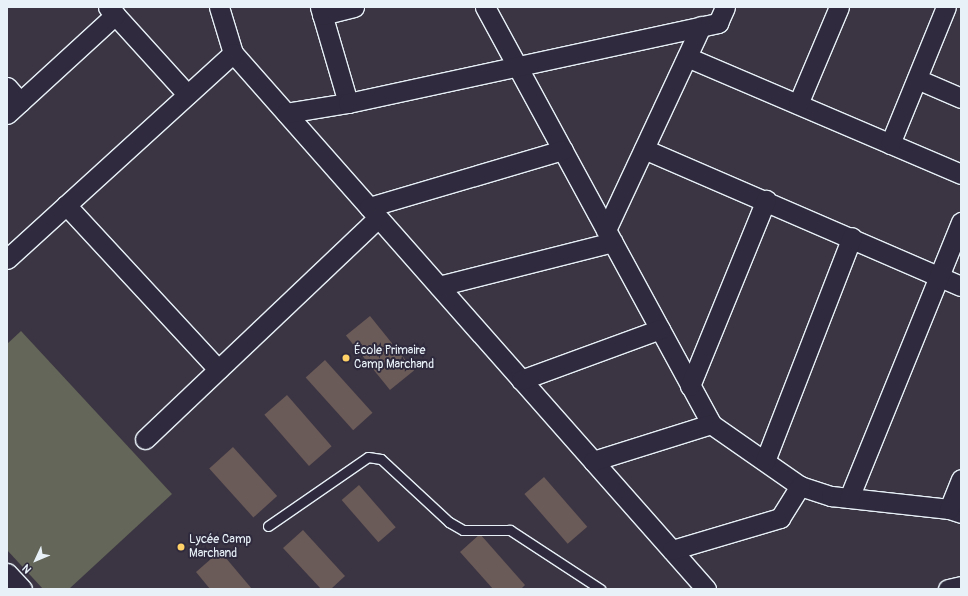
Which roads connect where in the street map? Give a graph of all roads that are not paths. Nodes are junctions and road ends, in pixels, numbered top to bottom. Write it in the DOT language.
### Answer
graph roads {
  1 [pos="219,7"];
  2 [pos="354,7"];
  3 [pos="485,7"];
  4 [pos="725,7"];
  5 [pos="839,7"];
  6 [pos="946,7"];
  7 [pos="112,11"];
  8 [pos="321,11"];
  9 [pos="701,26"];
  10 [pos="233,53"];
  11 [pos="687,57"];
  12 [pos="517,66"];
  13 [pos="917,79"];
  14 [pos="7,87"];
  15 [pos="187,94"];
  16 [pos="961,98"];
  17 [pos="348,103"];
  18 [pos="798,104"];
  19 [pos="14,108"];
  20 [pos="286,113"];
  21 [pos="890,144"];
  22 [pos="644,149"];
  23 [pos="563,150"];
  24 [pos="961,174"];
  25 [pos="766,200"];
  26 [pos="66,205"];
  27 [pos="373,212"];
  28 [pos="961,222"];
  29 [pos="609,236"];
  30 [pos="852,237"];
  31 [pos="7,259"];
  32 [pos="939,276"];
  33 [pos="439,286"];
  34 [pos="961,286"];
  35 [pos="660,329"];
  36 [pos="218,369"];
  37 [pos="521,380"];
  38 [pos="690,386"];
  39 [pos="711,424"];
  40 [pos="145,439"];
  41 [pos="593,461"];
  42 [pos="765,461"];
  43 [pos="961,479"];
  44 [pos="800,486"];
  45 [pos="849,498"];
  46 [pos="955,511"];
  47 [pos="268,526"];
  48 [pos="672,550"];
  49 [pos="961,586"];
  50 [pos="600,589"];
  51 [pos="706,589"];
  52 [pos="948,589"];
  1 -- 10 [label="street"];
  2 -- 8 [label="street"];
  3 -- 12 [label="street"];
  4 -- 9 [label="street"];
  5 -- 18 [label="street"];
  6 -- 13 [label="street"];
  7 -- 15 [label="street"];
  7 -- 19 [label="street"];
  8 -- 17 [label="street"];
  9 -- 11 [label="street"];
  9 -- 12 [label="street"];
  10 -- 15 [label="street"];
  10 -- 20 [label="street"];
  11 -- 18 [label="street"];
  11 -- 22 [label="street"];
  12 -- 17 [label="street"];
  12 -- 23 [label="street"];
  13 -- 16 [label="street"];
  13 -- 21 [label="street"];
  14 -- 19 [label="street"];
  15 -- 26 [label="street"];
  17 -- 20 [label="street"];
  18 -- 21 [label="street"];
  20 -- 27 [label="street"];
  21 -- 24 [label="street"];
  22 -- 25 [label="street"];
  22 -- 29 [label="street"];
  23 -- 27 [label="street"];
  23 -- 29 [label="street"];
  25 -- 30 [label="street"];
  25 -- 38 [label="street"];
  26 -- 31 [label="street"];
  26 -- 36 [label="street"];
  27 -- 33 [label="street"];
  27 -- 36 [label="street"];
  28 -- 32 [label="street"];
  29 -- 33 [label="street"];
  29 -- 35 [label="street"];
  30 -- 32 [label="street"];
  30 -- 42 [label="street"];
  32 -- 34 [label="street"];
  32 -- 45 [label="street"];
  33 -- 37 [label="street"];
  35 -- 37 [label="street"];
  35 -- 38 [label="street"];
  36 -- 40 [label="street"];
  37 -- 41 [label="street"];
  38 -- 39 [label="street"];
  39 -- 41 [label="street"];
  39 -- 42 [label="street"];
  41 -- 48 [label="street"];
  42 -- 44 [label="street"];
  43 -- 46 [label="street"];
  44 -- 45 [label="street"];
  44 -- 48 [label="street"];
  45 -- 46 [label="street"];
  47 -- 50 [label="lane"];
  48 -- 51 [label="street"];
  49 -- 52 [label="street"];
}
